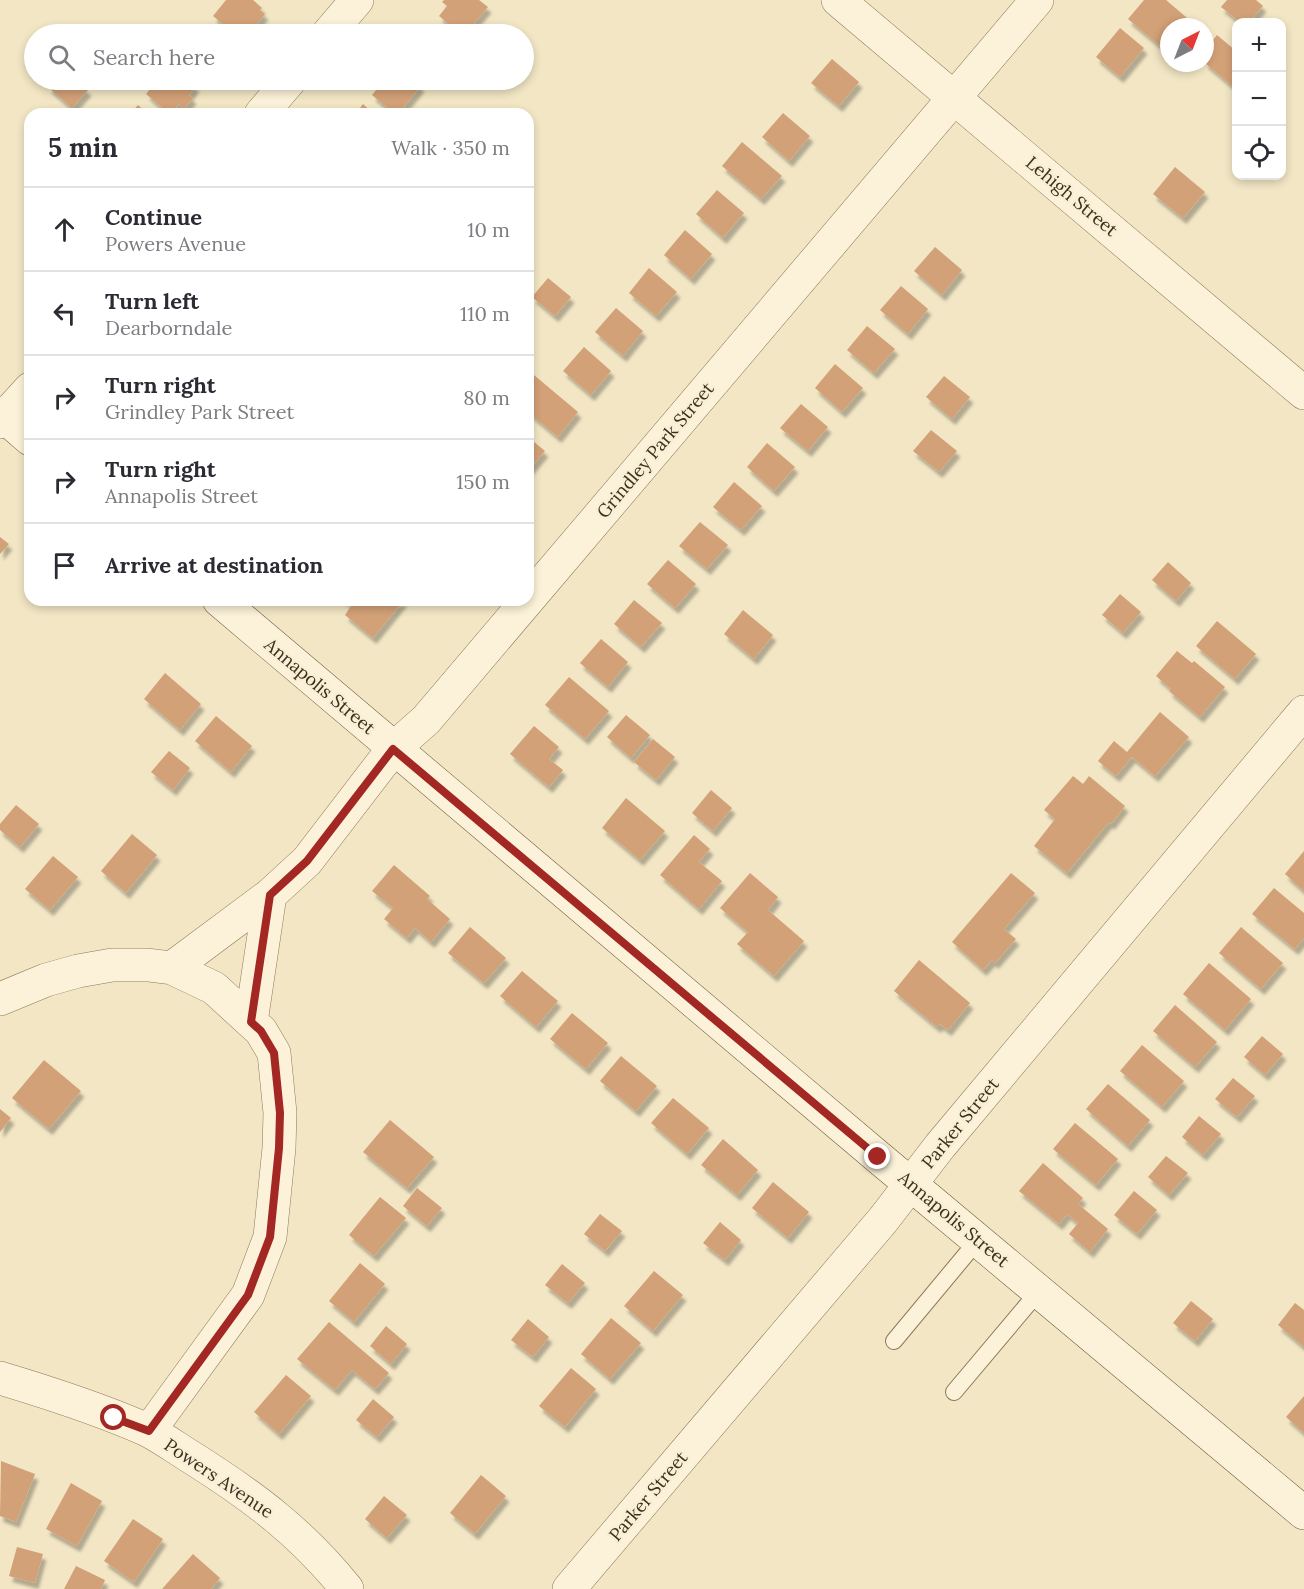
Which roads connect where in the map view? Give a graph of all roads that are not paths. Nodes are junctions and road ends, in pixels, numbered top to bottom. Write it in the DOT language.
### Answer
graph roads {
  1 [pos="357,0"];
  2 [pos="838,0"];
  3 [pos="1037,0"];
  4 [pos="337,24"];
  5 [pos="281,90"];
  6 [pos="955,97"];
  7 [pos="266,108"];
  8 [pos="1304,393"];
  9 [pos="24,395"];
  10 [pos="2,418"];
  11 [pos="24,434"];
  12 [pos="534,593"];
  13 [pos="226,606"];
  14 [pos="523,606"];
  15 [pos="1304,712"];
  16 [pos="393,749"];
  17 [pos="270,895"];
  18 [pos="172,968"];
  19 [pos="0,999"];
  20 [pos="251,1022"];
  21 [pos="911,1184"];
  22 [pos="978,1240"];
  23 [pos="1039,1291"];
  24 [pos="894,1341"];
  25 [pos="0,1378"];
  26 [pos="954,1392"];
  27 [pos="149,1431"];
  28 [pos="1304,1513"];
  29 [pos="347,1589"];
  30 [pos="569,1589"];
  1 -- 4 [label="street"];
  2 -- 6 [label="street, Lehigh Street"];
  3 -- 6 [label="street, Grindley Park Street"];
  5 -- 7 [label="street"];
  6 -- 8 [label="street, Lehigh Street"];
  6 -- 12 [label="street, Grindley Park Street"];
  9 -- 10 [label="street"];
  10 -- 11 [label="street"];
  13 -- 16 [label="street, Annapolis Street"];
  14 -- 16 [label="street, Grindley Park Street"];
  15 -- 21 [label="street, Parker Street"];
  16 -- 17 [label="street, Grindley Park Street"];
  16 -- 21 [label="street, Annapolis Street"];
  17 -- 18 [label="street, Grindley Park Street"];
  17 -- 20 [label="street"];
  18 -- 19 [label="street"];
  18 -- 20 [label="street"];
  20 -- 27 [label="street"];
  21 -- 22 [label="street, Annapolis Street"];
  21 -- 30 [label="street, Parker Street"];
  22 -- 23 [label="street, Annapolis Street"];
  22 -- 24 [label="lane"];
  23 -- 26 [label="lane"];
  23 -- 28 [label="street, Annapolis Street"];
  25 -- 27 [label="street, Powers Avenue"];
  27 -- 29 [label="street, Powers Avenue"];
}
